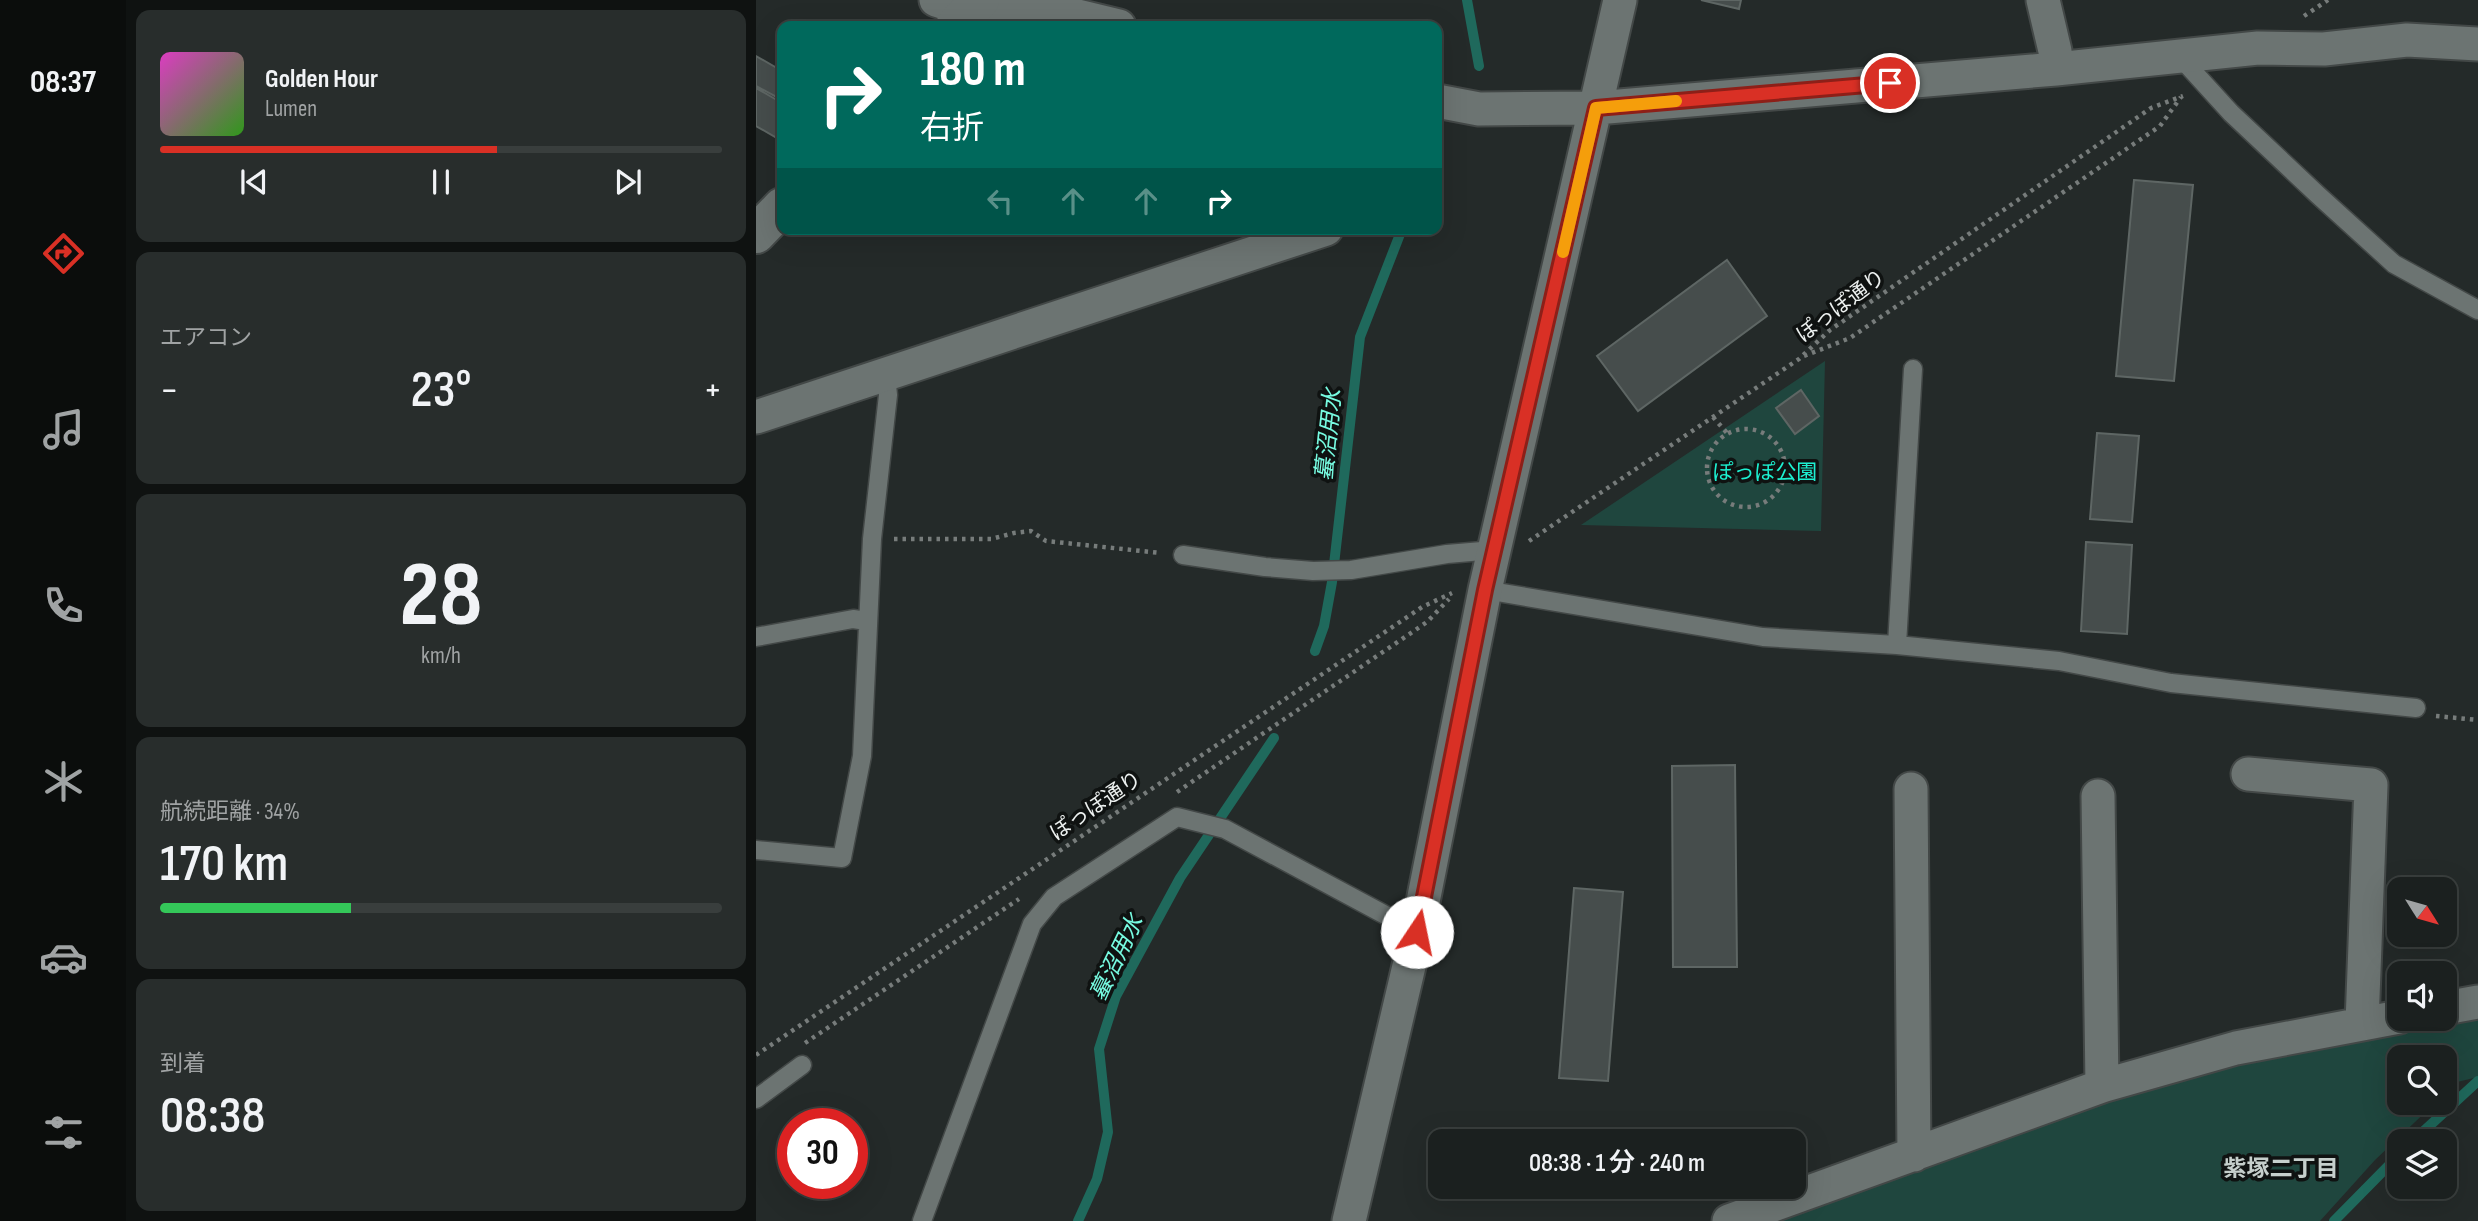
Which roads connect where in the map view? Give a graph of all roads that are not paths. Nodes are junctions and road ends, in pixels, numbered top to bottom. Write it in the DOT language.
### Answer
graph roads {
  1 [pos="1620,0"];
  2 [pos="2043,0"];
  3 [pos="960,9"];
  4 [pos="1098,21"];
  5 [pos="2478,44"];
  6 [pos="2180,57"];
  7 [pos="2056,69"];
  8 [pos="1442,102"];
  9 [pos="1596,108"];
  10 [pos="777,212"];
  11 [pos="756,234"];
  12 [pos="1308,235"];
  13 [pos="2478,310"];
  14 [pos="1913,369"];
  15 [pos="886,375"];
  16 [pos="756,416"];
  17 [pos="1508,548"];
  18 [pos="1183,555"];
  19 [pos="1471,590"];
  20 [pos="867,621"];
  21 [pos="756,637"];
  22 [pos="1897,645"];
  23 [pos="2416,708"];
  24 [pos="2248,774"];
  25 [pos="1911,789"];
  26 [pos="2098,796"];
  27 [pos="756,850"];
  28 [pos="1417,932"];
  29 [pos="2478,1002"];
  30 [pos="2457,1006"];
  31 [pos="2387,1019"];
  32 [pos="2361,1024"];
  33 [pos="802,1065"];
  34 [pos="2102,1086"];
  35 [pos="756,1099"];
  36 [pos="1914,1155"];
  37 [pos="922,1221"];
  38 [pos="1349,1221"];
  39 [pos="1729,1221"];
  1 -- 9 [label="street"];
  2 -- 7 [label="street"];
  3 -- 4 [label="street"];
  5 -- 6 [label="street"];
  6 -- 7 [label="street"];
  6 -- 13 [label="lane"];
  7 -- 9 [label="street"];
  8 -- 9 [label="street"];
  9 -- 17 [label="street"];
  10 -- 11 [label="street"];
  12 -- 15 [label="street"];
  14 -- 22 [label="lane"];
  15 -- 16 [label="street"];
  15 -- 20 [label="lane"];
  17 -- 18 [label="lane"];
  17 -- 19 [label="street"];
  19 -- 22 [label="lane"];
  19 -- 28 [label="street"];
  20 -- 21 [label="lane"];
  20 -- 27 [label="lane"];
  22 -- 23 [label="lane"];
  24 -- 32 [label="street"];
  25 -- 36 [label="street"];
  26 -- 34 [label="street"];
  28 -- 37 [label="lane"];
  28 -- 38 [label="street"];
  29 -- 30 [label="street"];
  31 -- 32 [label="street"];
  32 -- 34 [label="street"];
  33 -- 35 [label="lane"];
  34 -- 36 [label="street"];
  36 -- 39 [label="street"];
}
